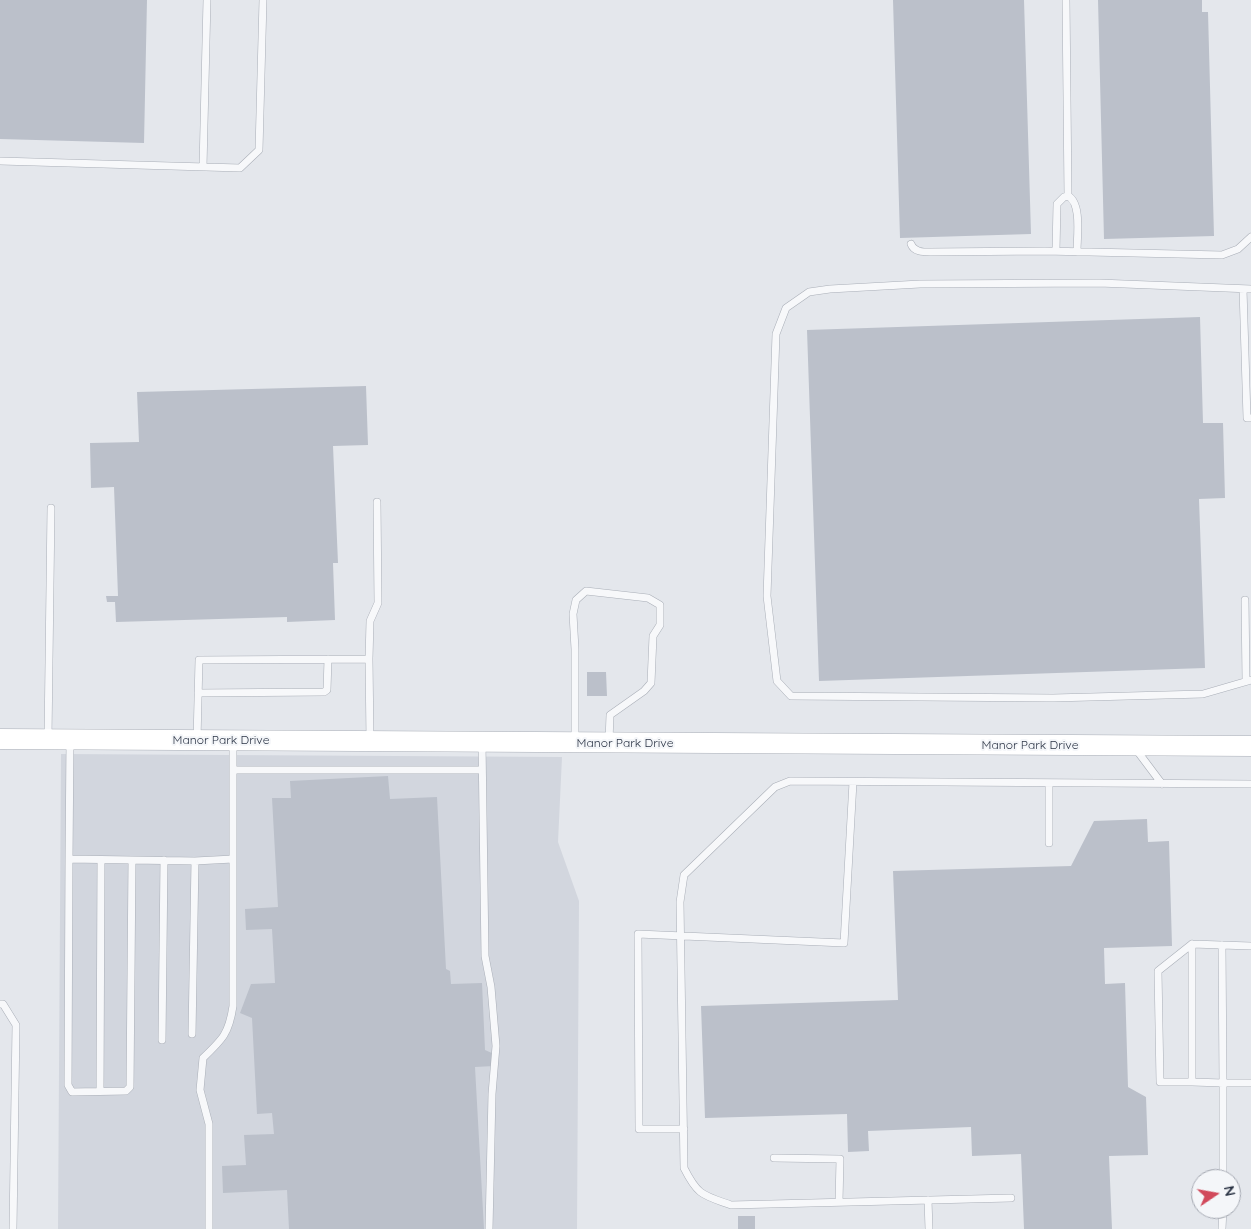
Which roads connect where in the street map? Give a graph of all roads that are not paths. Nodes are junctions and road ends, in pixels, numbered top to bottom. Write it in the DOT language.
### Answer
graph roads {
  1 [pos="207,0"];
  2 [pos="263,0"];
  3 [pos="1066,0"];
  4 [pos="0,161"];
  5 [pos="203,167"];
  6 [pos="1068,196"];
  7 [pos="1251,237"];
  8 [pos="911,244"];
  9 [pos="1056,251"];
  10 [pos="1077,252"];
  11 [pos="1247,289"];
  12 [pos="1251,418"];
  13 [pos="378,502"];
  14 [pos="51,508"];
  15 [pos="1245,600"];
  16 [pos="328,659"];
  17 [pos="369,659"];
  18 [pos="1248,680"];
  19 [pos="198,693"];
  20 [pos="0,739"];
  21 [pos="48,739"];
  22 [pos="70,740"];
  23 [pos="197,740"];
  24 [pos="233,740"];
  25 [pos="370,741"];
  26 [pos="482,742"];
  27 [pos="575,742"];
  28 [pos="609,742"];
  29 [pos="1133,746"];
  30 [pos="1251,746"];
  31 [pos="233,770"];
  32 [pos="482,770"];
  33 [pos="853,782"];
  34 [pos="1049,783"];
  35 [pos="1162,784"];
  36 [pos="1251,784"];
  37 [pos="1049,844"];
  38 [pos="233,859"];
  39 [pos="69,860"];
  40 [pos="101,860"];
  41 [pos="164,860"];
  42 [pos="132,861"];
  43 [pos="195,861"];
  44 [pos="681,936"];
  45 [pos="1192,944"];
  46 [pos="1222,945"];
  47 [pos="1251,946"];
  48 [pos="0,1004"];
  49 [pos="192,1034"];
  50 [pos="162,1040"];
  51 [pos="1192,1082"];
  52 [pos="1223,1083"];
  53 [pos="1251,1083"];
  54 [pos="100,1091"];
  55 [pos="684,1129"];
  56 [pos="774,1158"];
  57 [pos="1223,1169"];
  58 [pos="1011,1198"];
  59 [pos="928,1200"];
  60 [pos="839,1202"];
  61 [pos="13,1229"];
  62 [pos="209,1229"];
  63 [pos="489,1229"];
  64 [pos="929,1229"];
  1 -- 5 [label="lane"];
  2 -- 5 [label="lane"];
  3 -- 6 [label="lane"];
  4 -- 5 [label="lane"];
  6 -- 9 [label="lane"];
  6 -- 10 [label="lane"];
  7 -- 10 [label="lane"];
  8 -- 9 [label="lane"];
  9 -- 10 [label="lane"];
  11 -- 12 [label="lane"];
  11 -- 18 [label="lane"];
  13 -- 17 [label="lane"];
  14 -- 21 [label="lane"];
  15 -- 18 [label="lane"];
  16 -- 17 [label="lane"];
  16 -- 19 [label="lane"];
  16 -- 19 [label="lane"];
  17 -- 25 [label="lane"];
  19 -- 23 [label="lane"];
  20 -- 21 [label="street, Manor Park Drive"];
  21 -- 22 [label="street, Manor Park Drive"];
  22 -- 23 [label="street, Manor Park Drive"];
  22 -- 39 [label="lane"];
  23 -- 24 [label="street, Manor Park Drive"];
  24 -- 25 [label="street, Manor Park Drive"];
  24 -- 31 [label="lane"];
  25 -- 26 [label="street, Manor Park Drive"];
  26 -- 27 [label="street, Manor Park Drive"];
  26 -- 32 [label="lane"];
  27 -- 28 [label="street, Manor Park Drive"];
  27 -- 28 [label="lane"];
  28 -- 29 [label="street, Manor Park Drive"];
  29 -- 30 [label="street, Manor Park Drive"];
  29 -- 35 [label="lane"];
  31 -- 32 [label="lane"];
  31 -- 38 [label="lane"];
  32 -- 63 [label="lane"];
  33 -- 34 [label="lane"];
  33 -- 44 [label="lane"];
  33 -- 44 [label="lane"];
  34 -- 35 [label="lane"];
  34 -- 37 [label="lane"];
  35 -- 36 [label="lane"];
  38 -- 43 [label="lane"];
  38 -- 62 [label="lane"];
  39 -- 40 [label="lane"];
  39 -- 54 [label="lane"];
  40 -- 42 [label="lane"];
  40 -- 54 [label="lane"];
  41 -- 42 [label="lane"];
  41 -- 43 [label="lane"];
  41 -- 50 [label="lane"];
  42 -- 54 [label="lane"];
  43 -- 49 [label="lane"];
  44 -- 55 [label="lane"];
  44 -- 55 [label="lane"];
  45 -- 46 [label="lane"];
  45 -- 51 [label="lane"];
  45 -- 51 [label="lane"];
  46 -- 47 [label="lane"];
  46 -- 52 [label="lane"];
  48 -- 61 [label="lane"];
  51 -- 52 [label="lane"];
  52 -- 53 [label="lane"];
  52 -- 57 [label="lane"];
  55 -- 60 [label="lane"];
  56 -- 60 [label="lane"];
  58 -- 59 [label="lane"];
  59 -- 60 [label="lane"];
  59 -- 64 [label="lane"];
}
